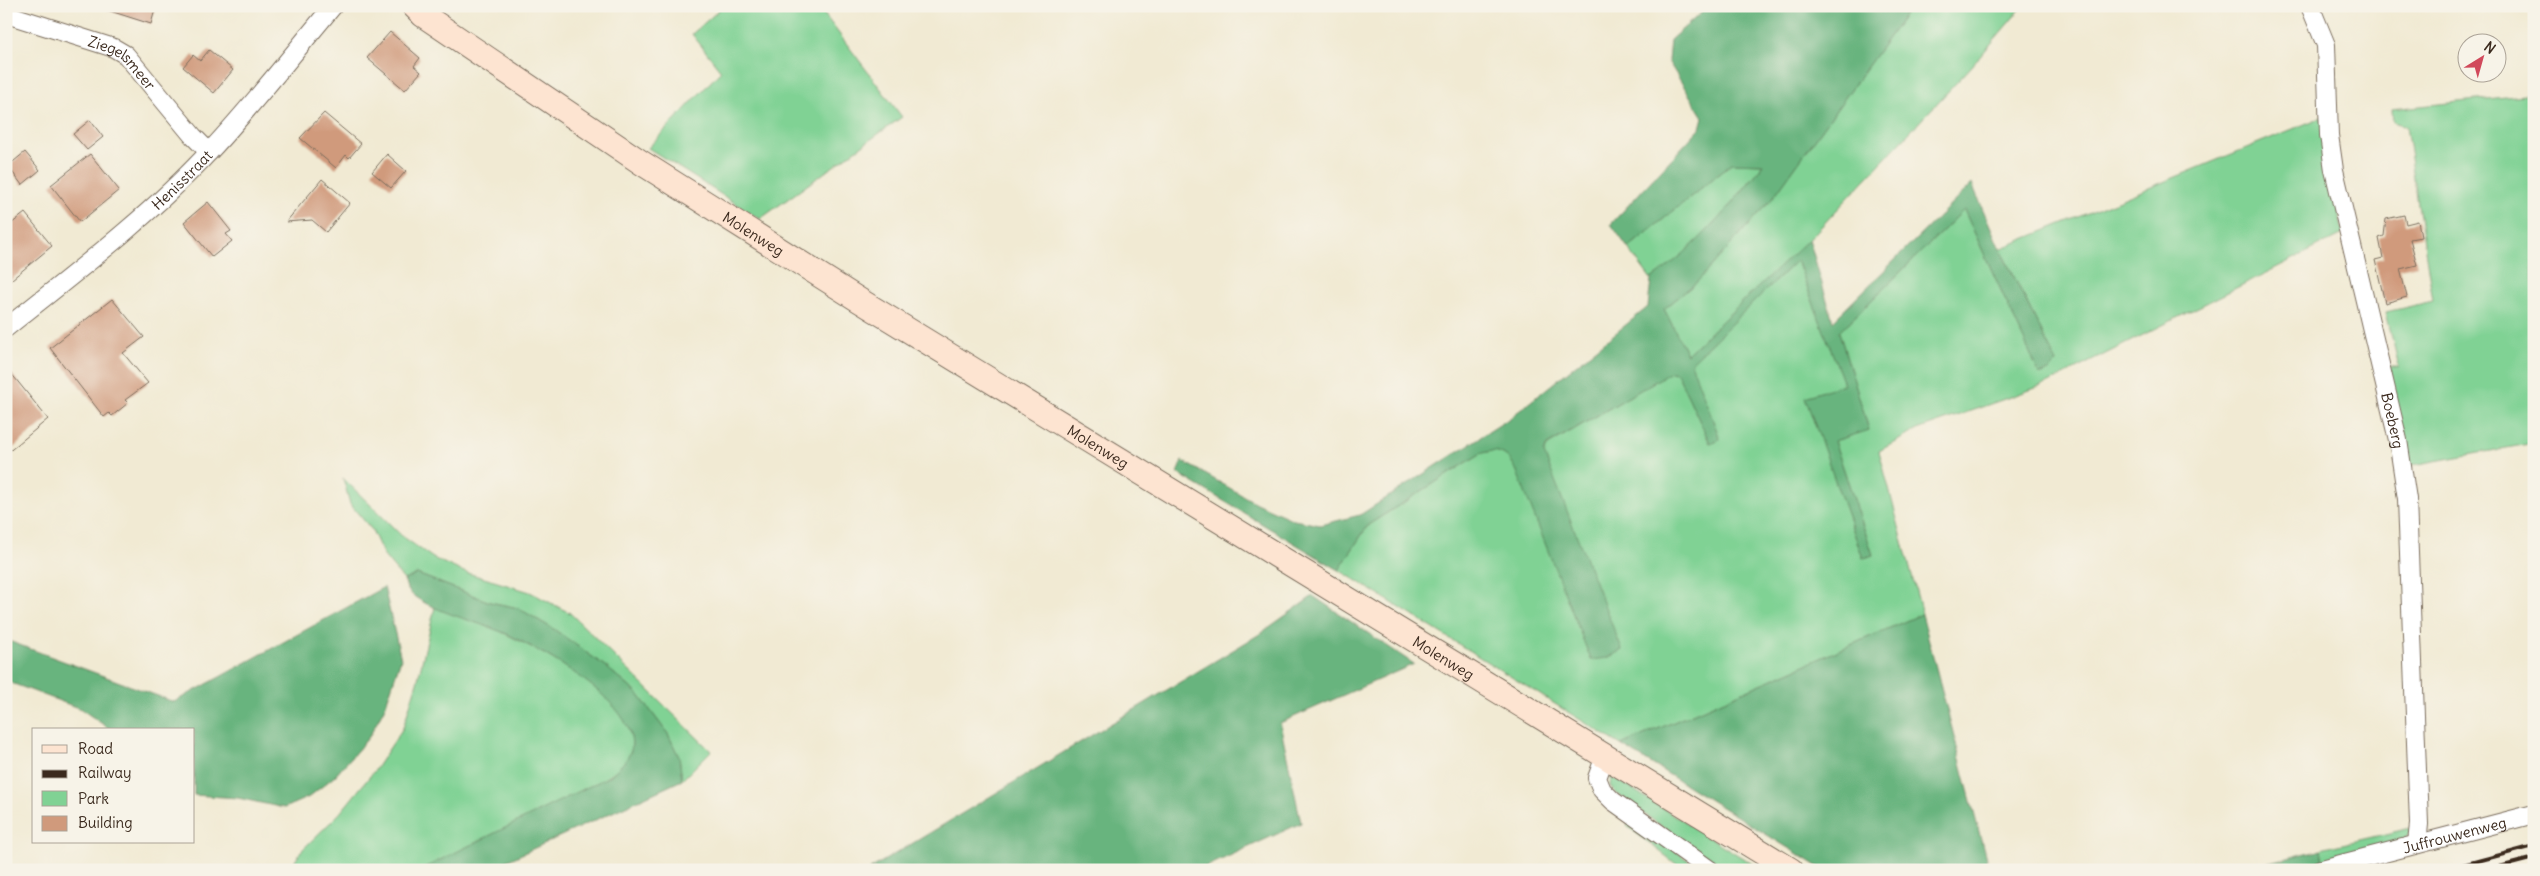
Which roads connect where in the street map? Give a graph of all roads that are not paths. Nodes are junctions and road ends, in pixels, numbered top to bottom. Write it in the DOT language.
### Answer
graph roads {
  1 [pos="333,6"];
  2 [pos="2310,6"];
  3 [pos="415,9"];
  4 [pos="6,14"];
  5 [pos="209,152"];
  6 [pos="6,328"];
  7 [pos="1605,756"];
  8 [pos="2534,814"];
  9 [pos="2417,844"];
  10 [pos="1710,870"];
  11 [pos="1791,870"];
  12 [pos="2318,870"];
  1 -- 5 [label="street, Henisstraat"];
  2 -- 9 [label="street, Boeberg"];
  3 -- 7 [label="main road, Molenweg"];
  4 -- 5 [label="street, Ziegelsmeer"];
  5 -- 6 [label="street, Henisstraat"];
  7 -- 10 [label="street"];
  7 -- 11 [label="main road, Molenweg"];
  8 -- 9 [label="street, Juffrouwenweg"];
  9 -- 12 [label="street, Juffrouwenweg"];
}
